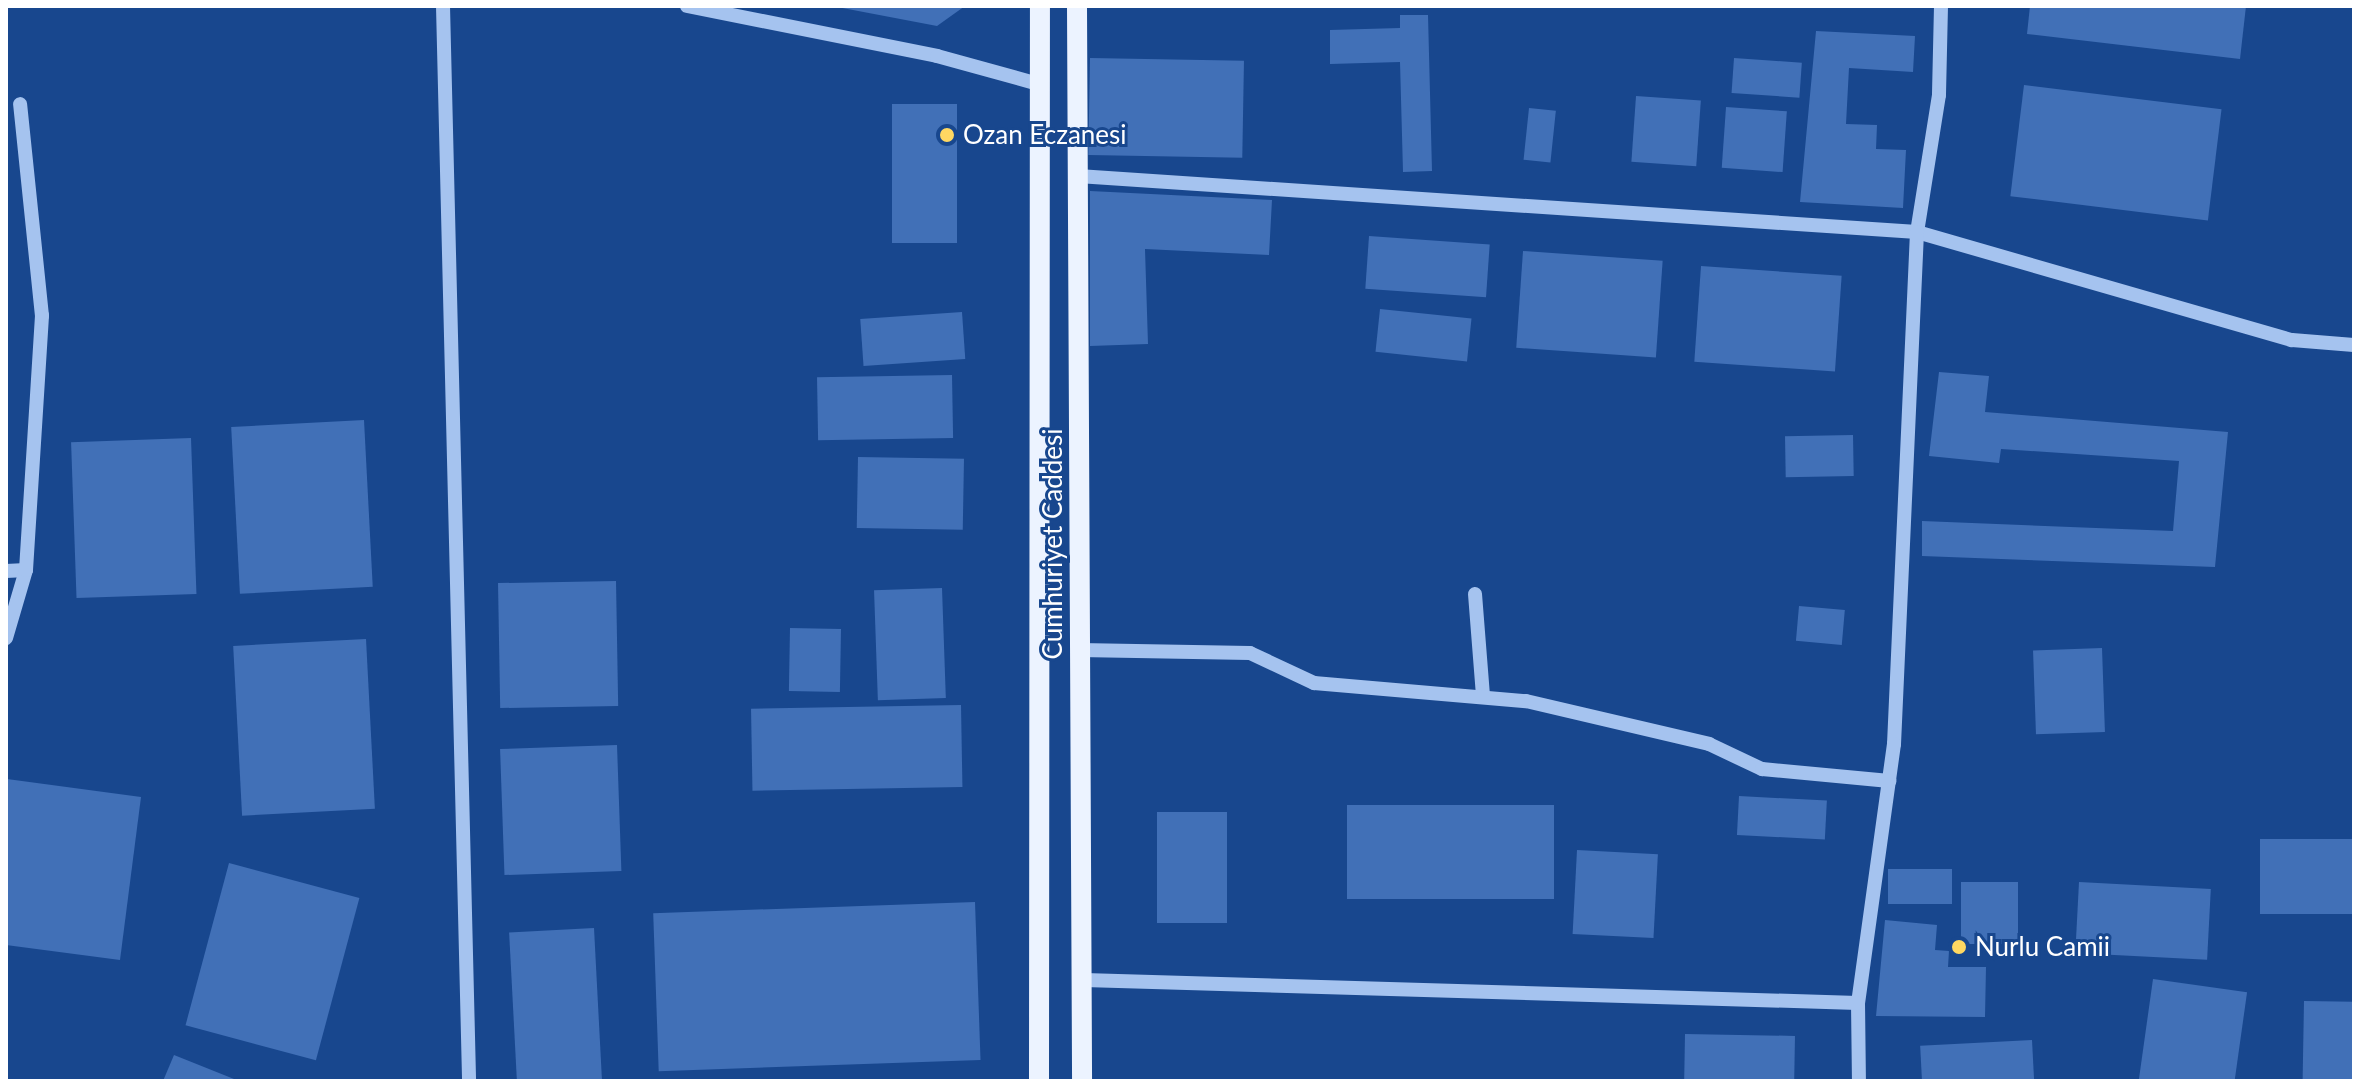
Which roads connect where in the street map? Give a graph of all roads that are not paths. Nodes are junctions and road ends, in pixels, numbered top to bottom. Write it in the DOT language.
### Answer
graph roads {
  1 [pos="443,6"];
  2 [pos="687,6"];
  3 [pos="1040,6"];
  4 [pos="1077,6"];
  5 [pos="1941,6"];
  6 [pos="1039,84"];
  7 [pos="20,104"];
  8 [pos="1078,176"];
  9 [pos="1917,232"];
  10 [pos="2354,345"];
  11 [pos="26,570"];
  12 [pos="6,571"];
  13 [pos="1475,594"];
  14 [pos="6,638"];
  15 [pos="1079,650"];
  16 [pos="1483,696"];
  17 [pos="1889,781"];
  18 [pos="1084,980"];
  19 [pos="1858,1003"];
  20 [pos="469,1081"];
  21 [pos="1039,1081"];
  22 [pos="1082,1081"];
  23 [pos="1859,1081"];
  1 -- 20 [label="street"];
  2 -- 6 [label="street"];
  3 -- 6 [label="main road, Cumhuriyet Caddesi"];
  4 -- 8 [label="main road, Cumhuriyet Caddesi"];
  5 -- 9 [label="street"];
  6 -- 21 [label="main road, Cumhuriyet Caddesi"];
  7 -- 11 [label="street"];
  8 -- 9 [label="street"];
  8 -- 15 [label="main road, Cumhuriyet Caddesi"];
  9 -- 10 [label="street"];
  9 -- 17 [label="street"];
  11 -- 12 [label="street"];
  11 -- 14 [label="street"];
  13 -- 16 [label="street"];
  15 -- 16 [label="street"];
  15 -- 18 [label="main road, Cumhuriyet Caddesi"];
  16 -- 17 [label="street"];
  17 -- 19 [label="street"];
  18 -- 19 [label="street"];
  18 -- 22 [label="main road, Cumhuriyet Caddesi"];
  19 -- 23 [label="street"];
}
